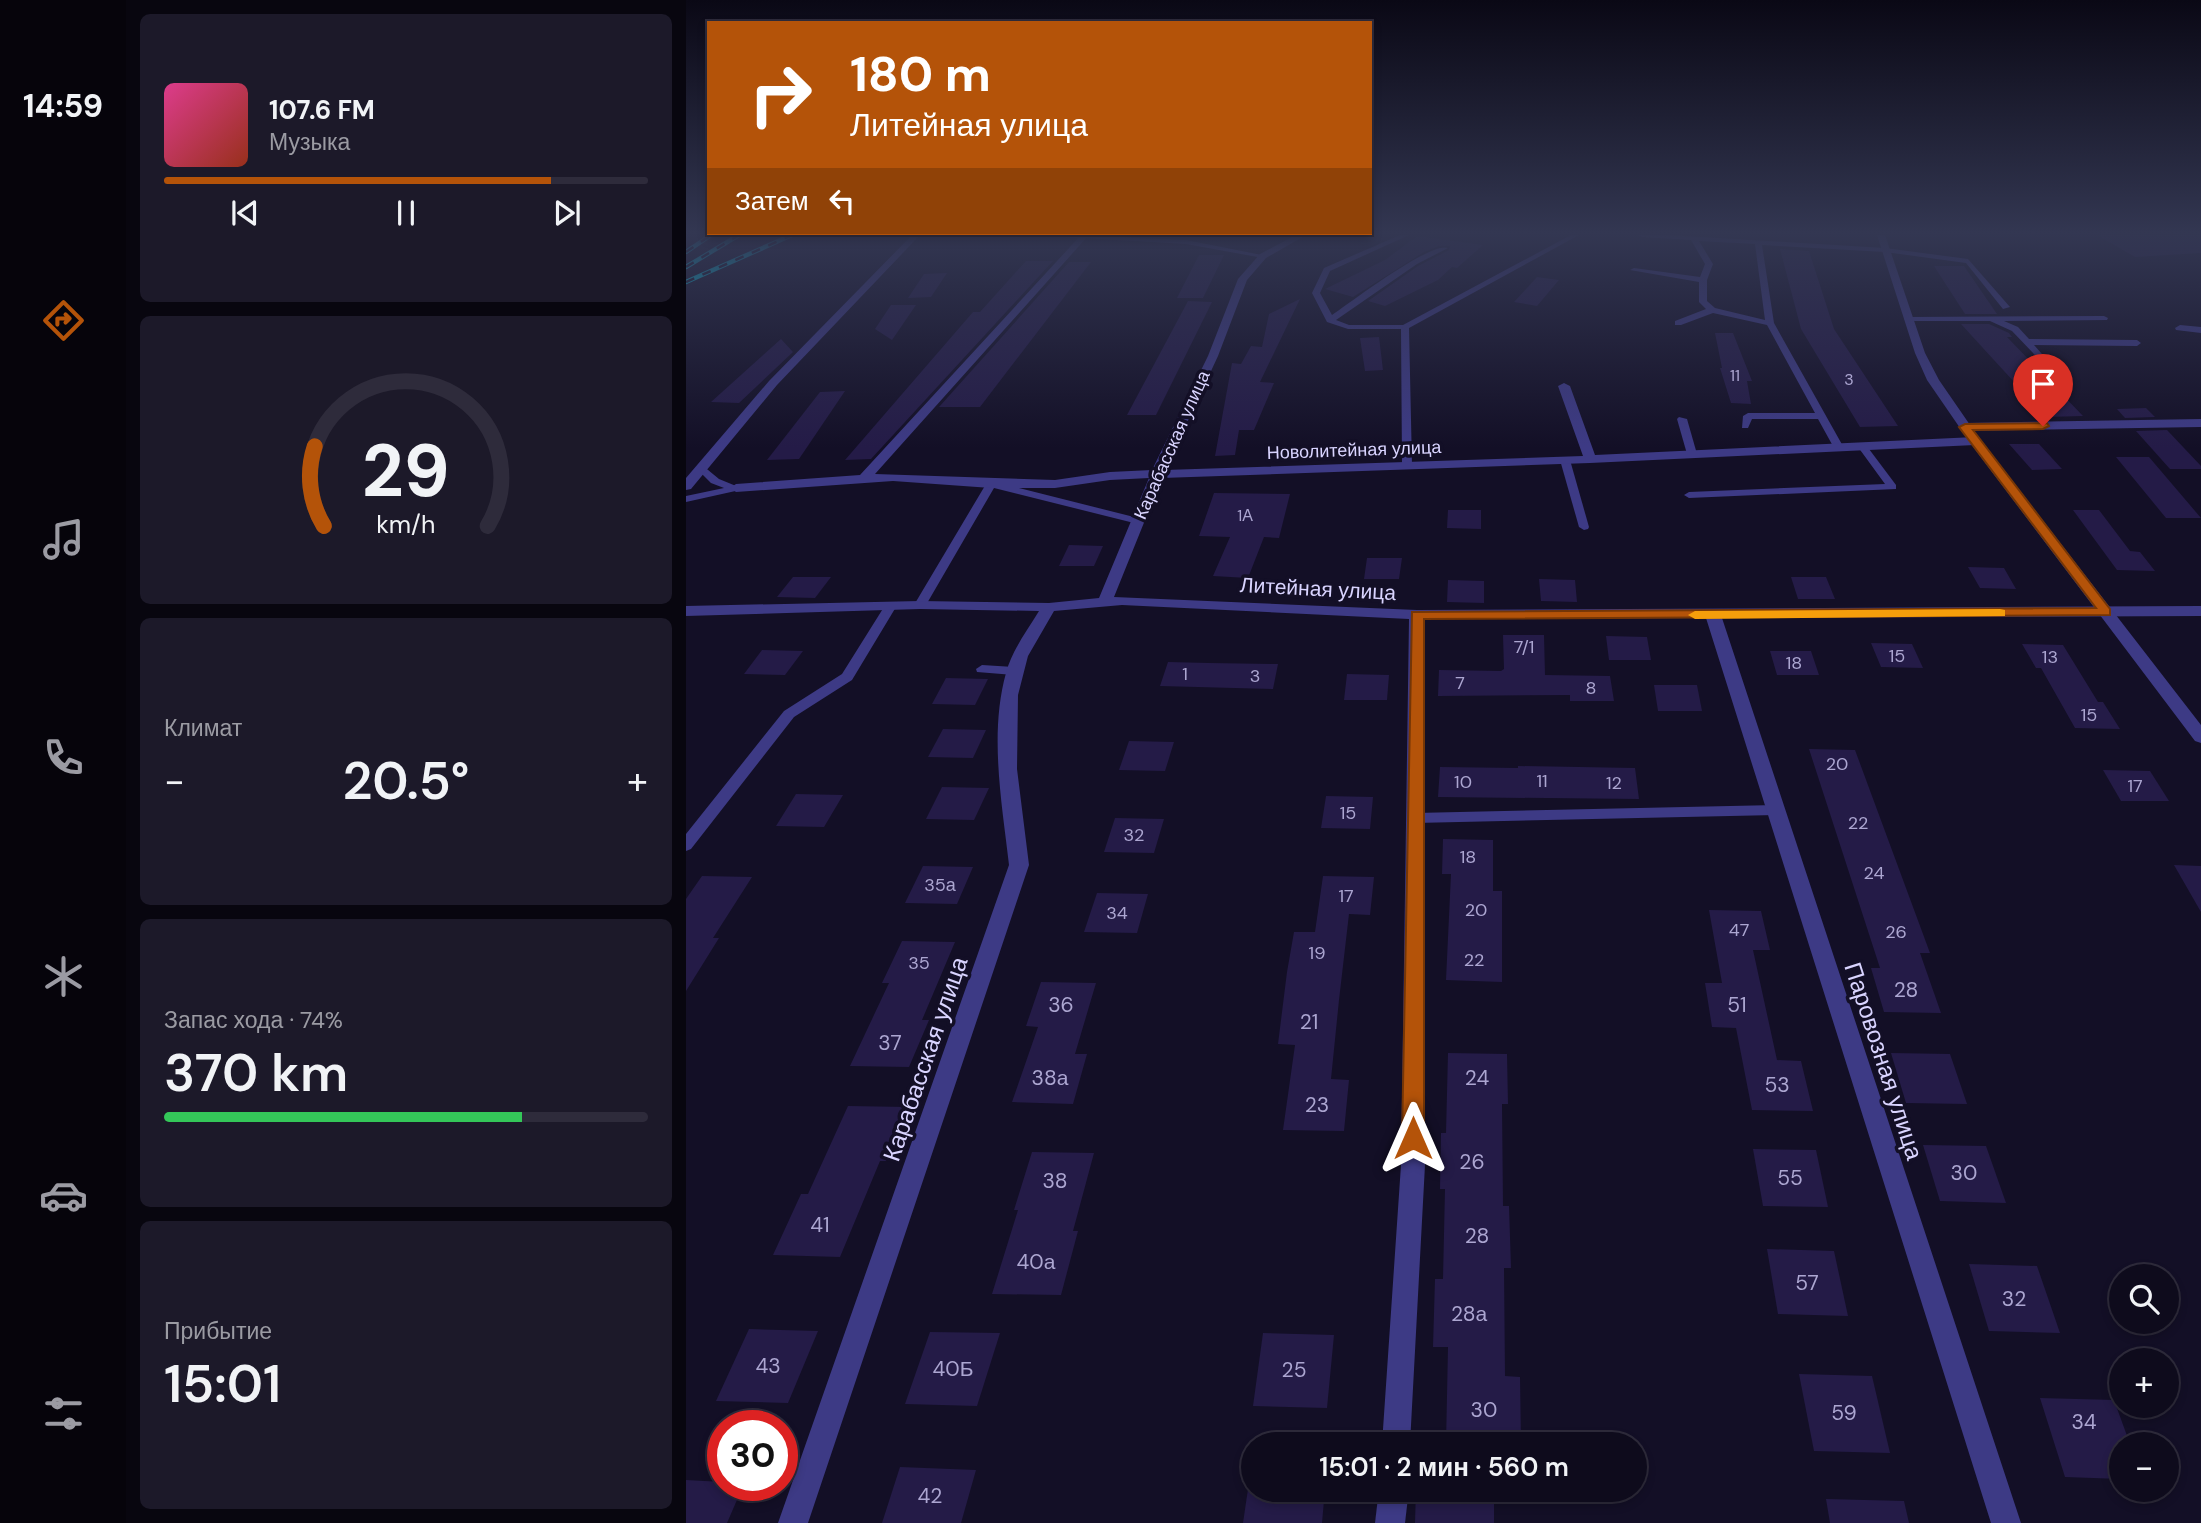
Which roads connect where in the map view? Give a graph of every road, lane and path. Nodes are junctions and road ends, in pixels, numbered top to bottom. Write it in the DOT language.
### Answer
graph roads {
  1 [pos="847,306"];
  2 [pos="1021,306"];
  3 [pos="1232,306"];
  4 [pos="1323,306"];
  5 [pos="1350,306"];
  6 [pos="1443,306"];
  7 [pos="1708,306"];
  8 [pos="1767,306"];
  9 [pos="1904,306"];
  10 [pos="1713,310"];
  11 [pos="1991,318"];
  12 [pos="2104,318"];
  13 [pos="1908,319"];
  14 [pos="1330,320"];
  15 [pos="1678,323"];
  16 [pos="1770,323"];
  17 [pos="1405,327"];
  18 [pos="2180,328"];
  19 [pos="2201,330"];
  20 [pos="2027,342"];
  21 [pos="2137,343"];
  22 [pos="2053,371"];
  23 [pos="1564,386"];
  24 [pos="1821,416"];
  25 [pos="1682,419"];
  26 [pos="2201,423"];
  27 [pos="1745,426"];
  28 [pos="1965,427"];
  29 [pos="1975,441"];
  30 [pos="1863,447"];
  31 [pos="1839,448"];
  32 [pos="1692,454"];
  33 [pos="1590,459"];
  34 [pos="1565,460"];
  35 [pos="1407,465"];
  36 [pos="702,468"];
  37 [pos="1157,474"];
  38 [pos="862,481"];
  39 [pos="991,484"];
  40 [pos="686,486"];
  41 [pos="736,488"];
  42 [pos="1689,495"];
  43 [pos="686,499"];
  44 [pos="1138,521"];
  45 [pos="1584,527"];
  46 [pos="1105,602"];
  47 [pos="920,605"];
  48 [pos="890,607"];
  49 [pos="1049,607"];
  50 [pos="686,611"];
  51 [pos="2201,611"];
  52 [pos="2106,612"];
  53 [pos="1417,615"];
  54 [pos="1713,615"];
  55 [pos="982,668"];
  56 [pos="1014,671"];
  57 [pos="2201,737"];
  58 [pos="1776,810"];
  59 [pos="1415,818"];
  60 [pos="686,845"];
  61 [pos="1397,1432"];
  62 [pos="1392,1502"];
  63 [pos="793,1523"];
  64 [pos="1390,1523"];
  65 [pos="2006,1523"];
  1 -- 36 [label="street"];
  2 -- 38 [label="street"];
  3 -- 37 [label="street, Карабасская улица"];
  4 -- 14 [label="lane"];
  5 -- 14 [label="lane"];
  6 -- 17 [label="lane"];
  7 -- 10 [label="lane"];
  8 -- 16 [label="lane"];
  9 -- 13 [label="street"];
  10 -- 15 [label="lane"];
  10 -- 16 [label="lane"];
  11 -- 12 [label="lane"];
  11 -- 13 [label="lane"];
  11 -- 20 [label="lane"];
  13 -- 28 [label="street"];
  14 -- 17 [label="lane"];
  16 -- 24 [label="lane"];
  17 -- 35 [label="lane"];
  18 -- 19 [label="street"];
  20 -- 21 [label="lane"];
  20 -- 22 [label="lane"];
  23 -- 33 [label="street"];
  24 -- 27 [label="lane"];
  24 -- 31 [label="lane"];
  25 -- 32 [label="lane"];
  26 -- 28 [label="street"];
  28 -- 29 [label="street"];
  29 -- 30 [label="street, Новолитейная улица"];
  29 -- 52 [label="street"];
  30 -- 31 [label="street, Новолитейная улица"];
  30 -- 42 [label="lane"];
  31 -- 32 [label="street, Новолитейная улица"];
  32 -- 33 [label="street, Новолитейная улица"];
  33 -- 34 [label="street, Новолитейная улица"];
  34 -- 35 [label="street, Новолитейная улица"];
  34 -- 45 [label="lane"];
  35 -- 37 [label="street, Новолитейная улица"];
  36 -- 40 [label="street"];
  36 -- 41 [label="lane"];
  37 -- 39 [label="street, Новолитейная улица"];
  37 -- 44 [label="street, Карабасская улица"];
  38 -- 39 [label="street, Новолитейная улица"];
  38 -- 41 [label="street, Новолитейная улица"];
  39 -- 44 [label="lane"];
  39 -- 47 [label="lane"];
  41 -- 43 [label="lane"];
  44 -- 46 [label="street, Карабасская улица"];
  46 -- 49 [label="street, Литейная улица"];
  46 -- 53 [label="street, Литейная улица"];
  47 -- 48 [label="street, Литейная улица"];
  47 -- 49 [label="street, Литейная улица"];
  48 -- 50 [label="street, Литейная улица"];
  48 -- 60 [label="lane"];
  49 -- 56 [label="street, Карабасская улица"];
  51 -- 52 [label="street, Литейная улица"];
  52 -- 54 [label="street, Литейная улица"];
  52 -- 57 [label="street"];
  53 -- 54 [label="street, Литейная улица"];
  53 -- 59 [label="street"];
  54 -- 58 [label="street, Паровозная улица"];
  55 -- 56 [label="lane"];
  56 -- 63 [label="street, Карабасская улица"];
  58 -- 59 [label="lane"];
  58 -- 65 [label="street, Паровозная улица"];
  59 -- 61 [label="street"];
  62 -- 64 [label="street"];
}
